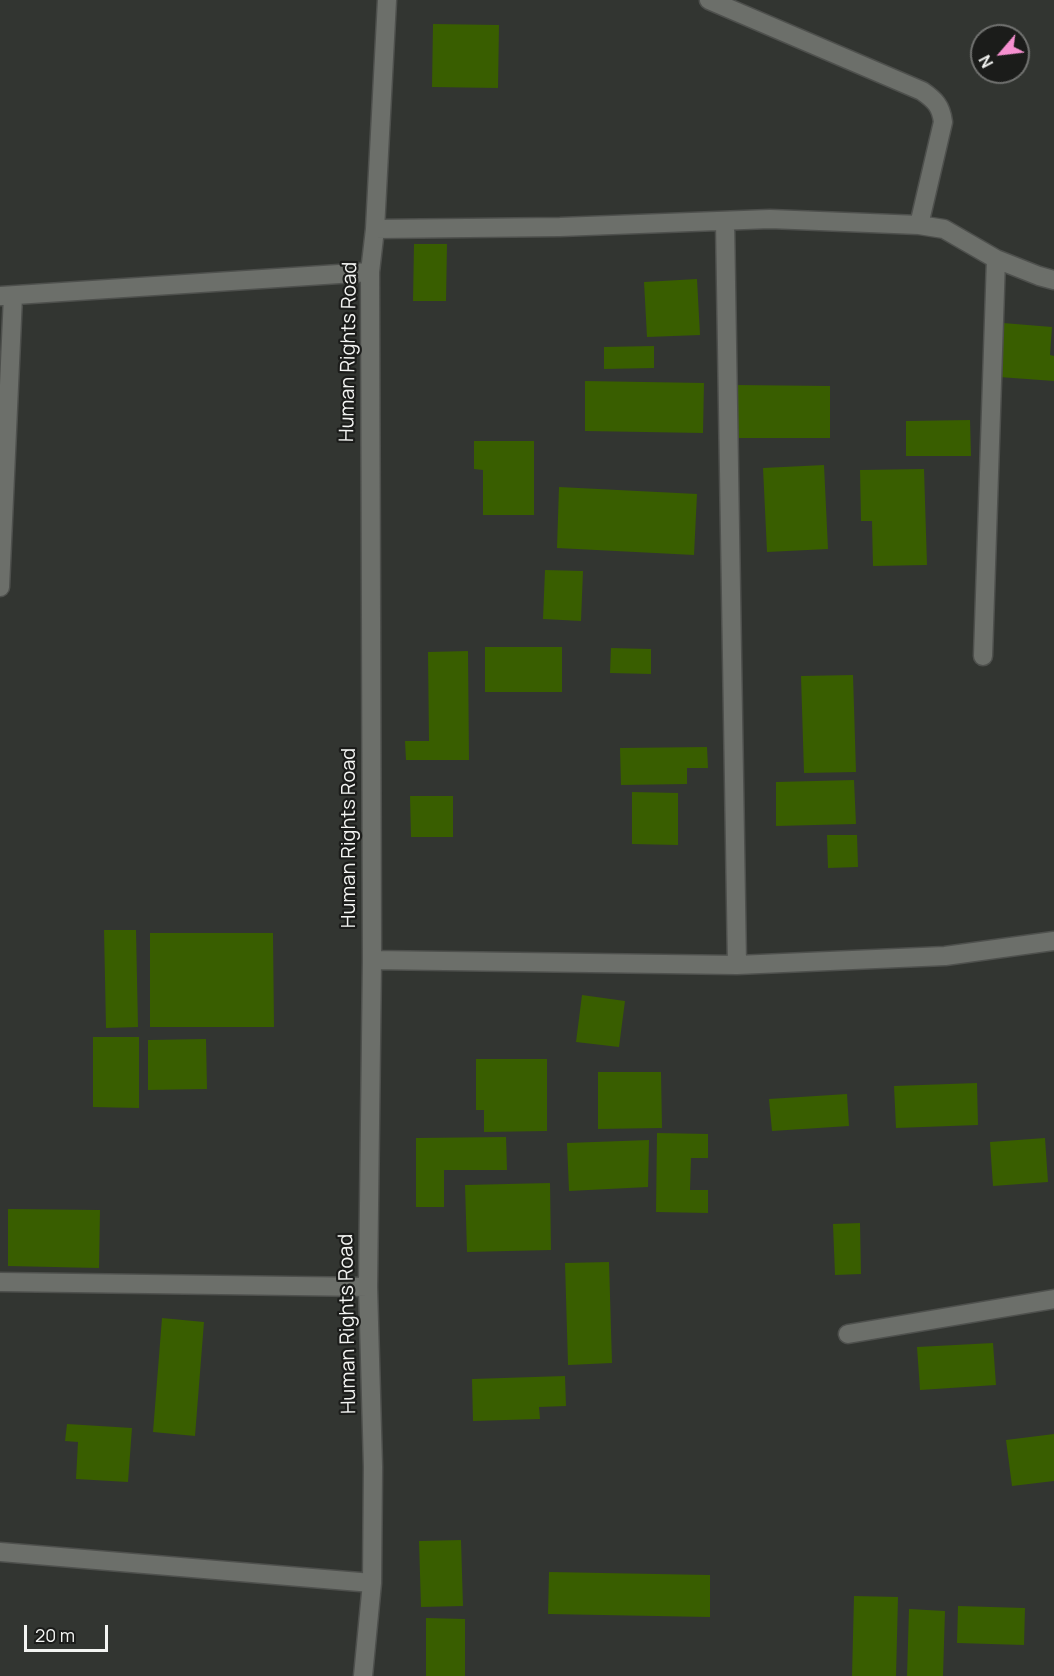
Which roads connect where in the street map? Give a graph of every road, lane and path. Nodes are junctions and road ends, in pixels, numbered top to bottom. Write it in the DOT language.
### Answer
graph roads {
  1 [pos="387,0"];
  2 [pos="709,0"];
  3 [pos="725,221"];
  4 [pos="919,225"];
  5 [pos="375,230"];
  6 [pos="996,259"];
  7 [pos="370,272"];
  8 [pos="1054,280"];
  9 [pos="6,296"];
  10 [pos="0,587"];
  11 [pos="983,656"];
  12 [pos="1054,941"];
  13 [pos="372,960"];
  14 [pos="737,964"];
  15 [pos="0,1282"];
  16 [pos="368,1287"];
  17 [pos="1054,1299"];
  18 [pos="848,1334"];
  19 [pos="0,1552"];
  20 [pos="372,1583"];
  21 [pos="363,1676"];
  1 -- 5 [label="street, Human Rights Road"];
  2 -- 4 [label="street"];
  3 -- 4 [label="street"];
  3 -- 5 [label="street"];
  3 -- 14 [label="street"];
  4 -- 6 [label="street"];
  5 -- 7 [label="street, Human Rights Road"];
  6 -- 8 [label="street"];
  6 -- 11 [label="street"];
  7 -- 9 [label="street"];
  7 -- 13 [label="street, Human Rights Road"];
  9 -- 10 [label="street"];
  12 -- 14 [label="street"];
  13 -- 14 [label="street"];
  13 -- 16 [label="street, Human Rights Road"];
  15 -- 16 [label="street"];
  16 -- 20 [label="street, Human Rights Road"];
  17 -- 18 [label="street"];
  19 -- 20 [label="street"];
  20 -- 21 [label="street, Human Rights Road"];
}
